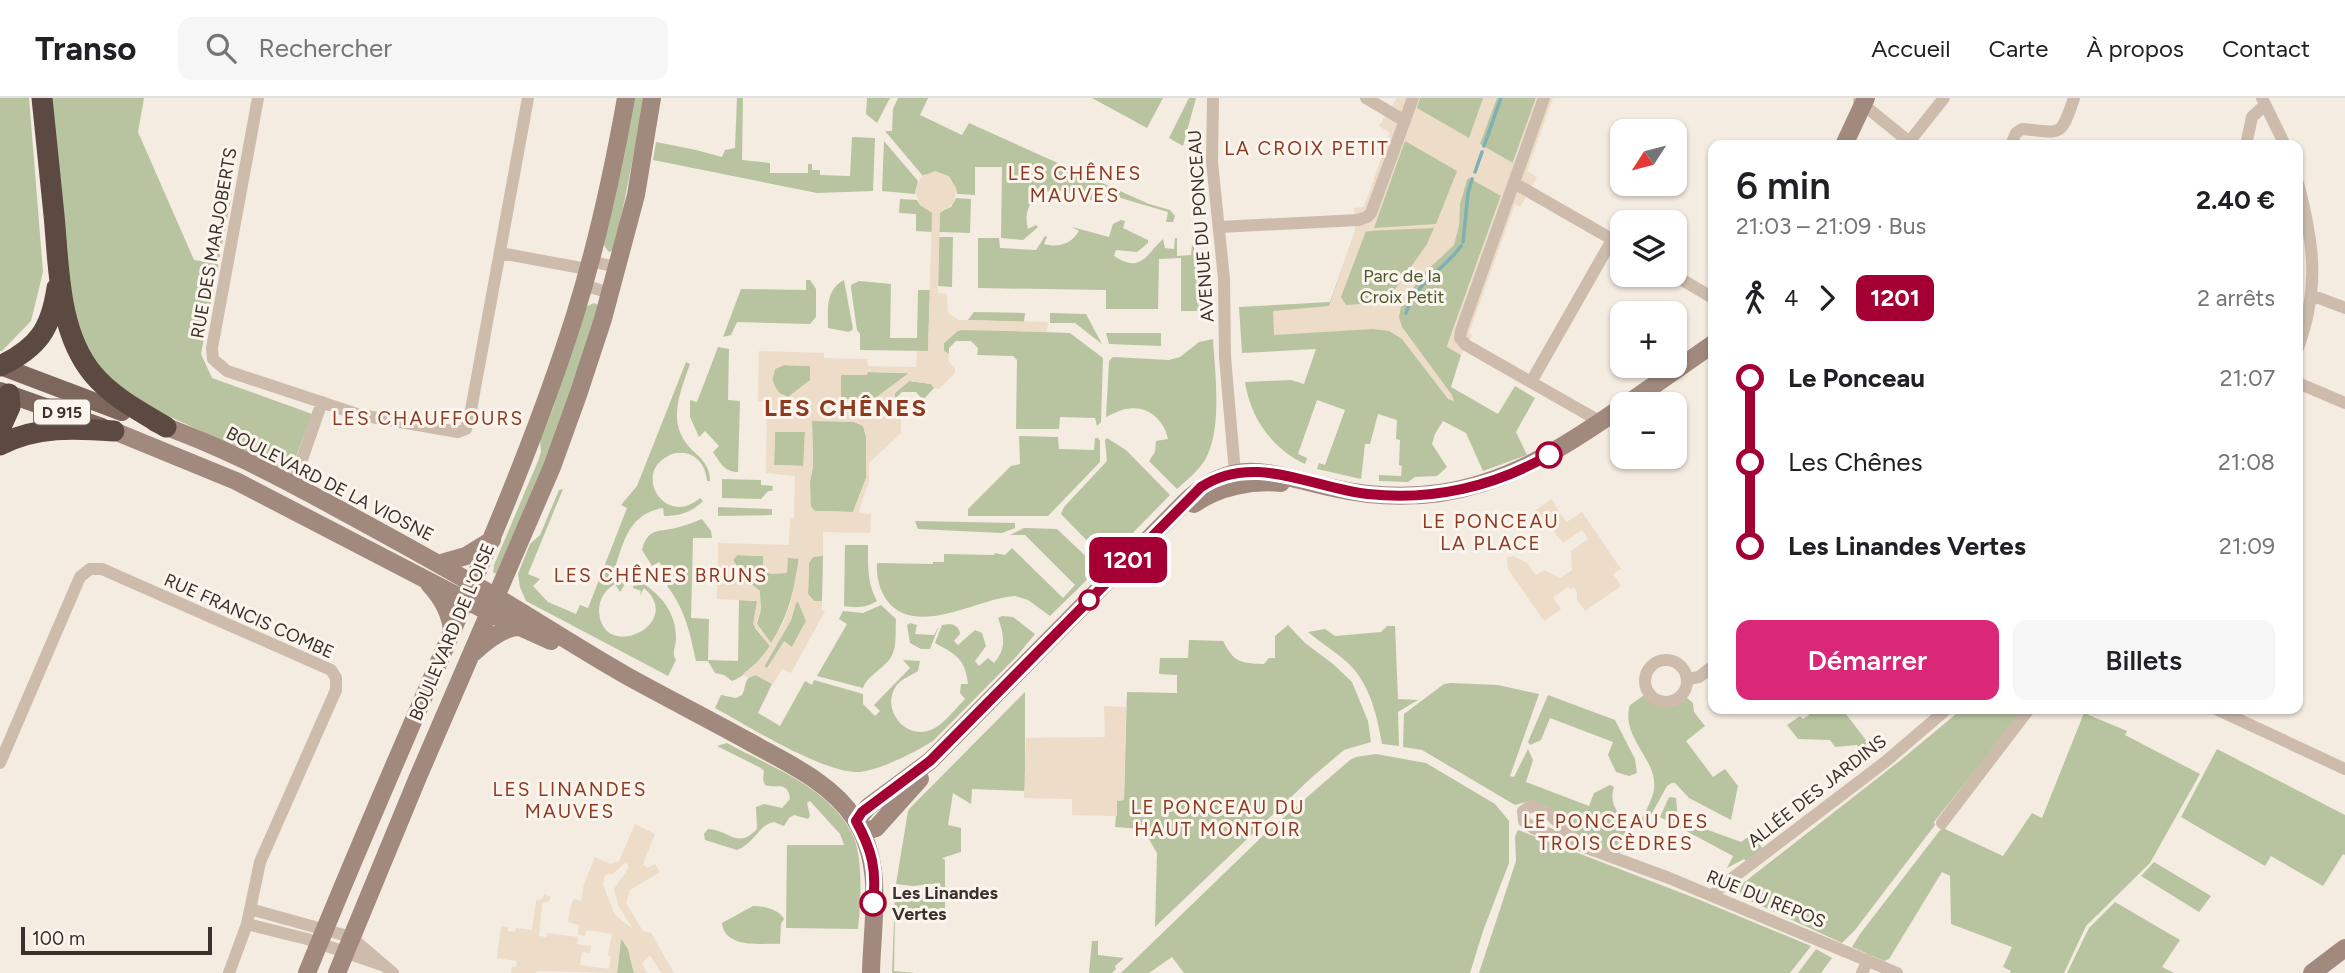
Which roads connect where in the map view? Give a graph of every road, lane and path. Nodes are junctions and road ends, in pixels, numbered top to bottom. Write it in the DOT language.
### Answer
graph roads {
  1 [pos="41,98"];
  2 [pos="258,98"];
  3 [pos="528,98"];
  4 [pos="626,98"];
  5 [pos="652,98"];
  6 [pos="1213,98"];
  7 [pos="1366,98"];
  8 [pos="1413,98"];
  9 [pos="1544,98"];
  10 [pos="1944,98"];
  11 [pos="2074,98"];
  12 [pos="1862,100"];
  13 [pos="2264,102"];
  14 [pos="1405,121"];
  15 [pos="1841,140"];
  16 [pos="1846,140"];
  17 [pos="1907,140"];
  18 [pos="1914,140"];
  19 [pos="2013,140"];
  20 [pos="2247,140"];
  21 [pos="2283,140"];
  22 [pos="1514,183"];
  23 [pos="2303,205"];
  24 [pos="1220,227"];
  25 [pos="1610,238"];
  26 [pos="500,253"];
  27 [pos="1610,253"];
  28 [pos="58,262"];
  29 [pos="617,267"];
  30 [pos="586,272"];
  31 [pos="1687,283"];
  32 [pos="610,293"];
  33 [pos="1708,295"];
  34 [pos="2311,295"];
  35 [pos="2345,309"];
  36 [pos="2303,328"];
  37 [pos="1708,347"];
  38 [pos="1708,356"];
  39 [pos="0,367"];
  40 [pos="1531,382"];
  41 [pos="2303,385"];
  42 [pos="5,392"];
  43 [pos="1644,392"];
  44 [pos="1656,392"];
  45 [pos="322,402"];
  46 [pos="2345,403"];
  47 [pos="1610,416"];
  48 [pos="118,421"];
  49 [pos="1601,422"];
  50 [pos="1610,423"];
  51 [pos="166,427"];
  52 [pos="0,429"];
  53 [pos="0,445"];
  54 [pos="1236,473"];
  55 [pos="293,485"];
  56 [pos="1226,489"];
  57 [pos="492,540"];
  58 [pos="438,564"];
  59 [pos="510,564"];
  60 [pos="422,576"];
  61 [pos="469,592"];
  62 [pos="493,605"];
  63 [pos="522,621"];
  64 [pos="452,632"];
  65 [pos="471,656"];
  66 [pos="1708,670"];
  67 [pos="1687,679"];
  68 [pos="1937,714"];
  69 [pos="2025,714"];
  70 [pos="2227,714"];
  71 [pos="0,763"];
  72 [pos="2345,769"];
  73 [pos="864,823"];
  74 [pos="1942,823"];
  75 [pos="1582,845"];
  76 [pos="1741,873"];
  77 [pos="1712,896"];
  78 [pos="1727,902"];
  79 [pos="250,909"];
  80 [pos="247,924"];
  81 [pos="322,936"];
  82 [pos="347,945"];
  83 [pos="2345,948"];
  84 [pos="1868,960"];
  85 [pos="389,970"];
  86 [pos="229,973"];
  87 [pos="307,973"];
  88 [pos="337,973"];
  89 [pos="871,973"];
  90 [pos="881,973"];
  91 [pos="1862,973"];
  92 [pos="1896,973"];
  93 [pos="2312,973"];
  1 -- 28 [label="highway"];
  2 -- 45 [label="street, RUE DES MARJOBERTS"];
  3 -- 26 [label="street, RUE DES MARJOBERTS"];
  4 -- 30 [label="street, BOULEVARD DE L'OISE"];
  5 -- 29 [label="street, BOULEVARD DE L'OISE"];
  6 -- 24 [label="street, AVENUE DU PONCEAU"];
  7 -- 14 [label="street"];
  8 -- 14 [label="street"];
  9 -- 22 [label="street"];
  10 -- 18 [label="street"];
  11 -- 19 [label="street"];
  12 -- 15 [label="street"];
  12 -- 16 [label="street"];
  12 -- 17 [label="street"];
  13 -- 20 [label="street"];
  13 -- 21 [label="street"];
  14 -- 24 [label="street"];
  22 -- 25 [label="street"];
  22 -- 40 [label="street"];
  23 -- 34 [label="street"];
  24 -- 54 [label="street, AVENUE DU PONCEAU"];
  26 -- 30 [label="street"];
  26 -- 45 [label="street, RUE DES MARJOBERTS"];
  27 -- 40 [label="street"];
  28 -- 39 [label="highway"];
  28 -- 51 [label="highway"];
  29 -- 30 [label="street"];
  29 -- 32 [label="street, BOULEVARD DE L'OISE"];
  30 -- 32 [label="street"];
  30 -- 57 [label="street, BOULEVARD DE L'OISE"];
  31 -- 33 [label="street"];
  32 -- 59 [label="street, BOULEVARD DE L'OISE"];
  34 -- 35 [label="street"];
  34 -- 36 [label="street"];
  37 -- 43 [label="street"];
  38 -- 44 [label="street"];
  39 -- 42 [label="main road"];
  39 -- 48 [label="main road, BOULEVARD DE LA VIOSNE / D 915"];
  40 -- 49 [label="street"];
  41 -- 46 [label="street"];
  42 -- 48 [label="main road, BOULEVARD DE LA VIOSNE / D 915"];
  42 -- 52 [label="highway"];
  45 -- 55 [label="street"];
  47 -- 49 [label="street"];
  48 -- 51 [label="street, BOULEVARD DE LA VIOSNE / D 915"];
  48 -- 53 [label="highway"];
  48 -- 60 [label="street, BOULEVARD DE LA VIOSNE / D 915"];
  49 -- 54 [label="street"];
  50 -- 56 [label="street"];
  51 -- 55 [label="street, BOULEVARD DE LA VIOSNE / D 915"];
  54 -- 56 [label="street"];
  54 -- 73 [label="street"];
  55 -- 58 [label="street, BOULEVARD DE LA VIOSNE / D 915"];
  56 -- 73 [label="street"];
  57 -- 58 [label="street"];
  57 -- 61 [label="street, BOULEVARD DE L'OISE"];
  58 -- 61 [label="street, BOULEVARD DE LA VIOSNE"];
  59 -- 62 [label="street, BOULEVARD DE L'OISE"];
  59 -- 63 [label="street"];
  60 -- 61 [label="street, BOULEVARD DE LA VIOSNE"];
  60 -- 64 [label="street"];
  61 -- 62 [label="street, BOULEVARD DE LA VIOSNE"];
  61 -- 64 [label="street, BOULEVARD DE L'OISE"];
  62 -- 63 [label="street, BOULEVARD DE LA VIOSNE"];
  62 -- 65 [label="street, BOULEVARD DE L'OISE"];
  63 -- 65 [label="street"];
  63 -- 73 [label="street, BOULEVARD DE LA VIOSNE"];
  64 -- 81 [label="street, BOULEVARD DE L'OISE"];
  65 -- 82 [label="street, BOULEVARD DE L'OISE"];
  66 -- 67 [label="street"];
  68 -- 76 [label="street, ALLÉE DES JARDINS"];
  69 -- 74 [label="street"];
  70 -- 72 [label="street"];
  71 -- 79 [label="street, RUE FRANCIS COMBE"];
  73 -- 89 [label="street"];
  73 -- 90 [label="street"];
  75 -- 77 [label="street, RUE DU REPOS"];
  76 -- 77 [label="street, ALLÉE DES JARDINS"];
  76 -- 78 [label="street, ALLÉE DES JARDINS"];
  77 -- 78 [label="street, RUE DU REPOS"];
  78 -- 84 [label="street, RUE DU REPOS"];
  79 -- 80 [label="street, RUE FRANCIS COMBE"];
  79 -- 81 [label="street"];
  80 -- 81 [label="street"];
  80 -- 86 [label="street, RUE FRANCIS COMBE"];
  81 -- 82 [label="street"];
  81 -- 87 [label="street, BOULEVARD DE L'OISE"];
  82 -- 85 [label="street"];
  82 -- 88 [label="street, BOULEVARD DE L'OISE"];
  83 -- 93 [label="street"];
  84 -- 91 [label="street"];
  84 -- 92 [label="street, RUE DU REPOS"];
}
